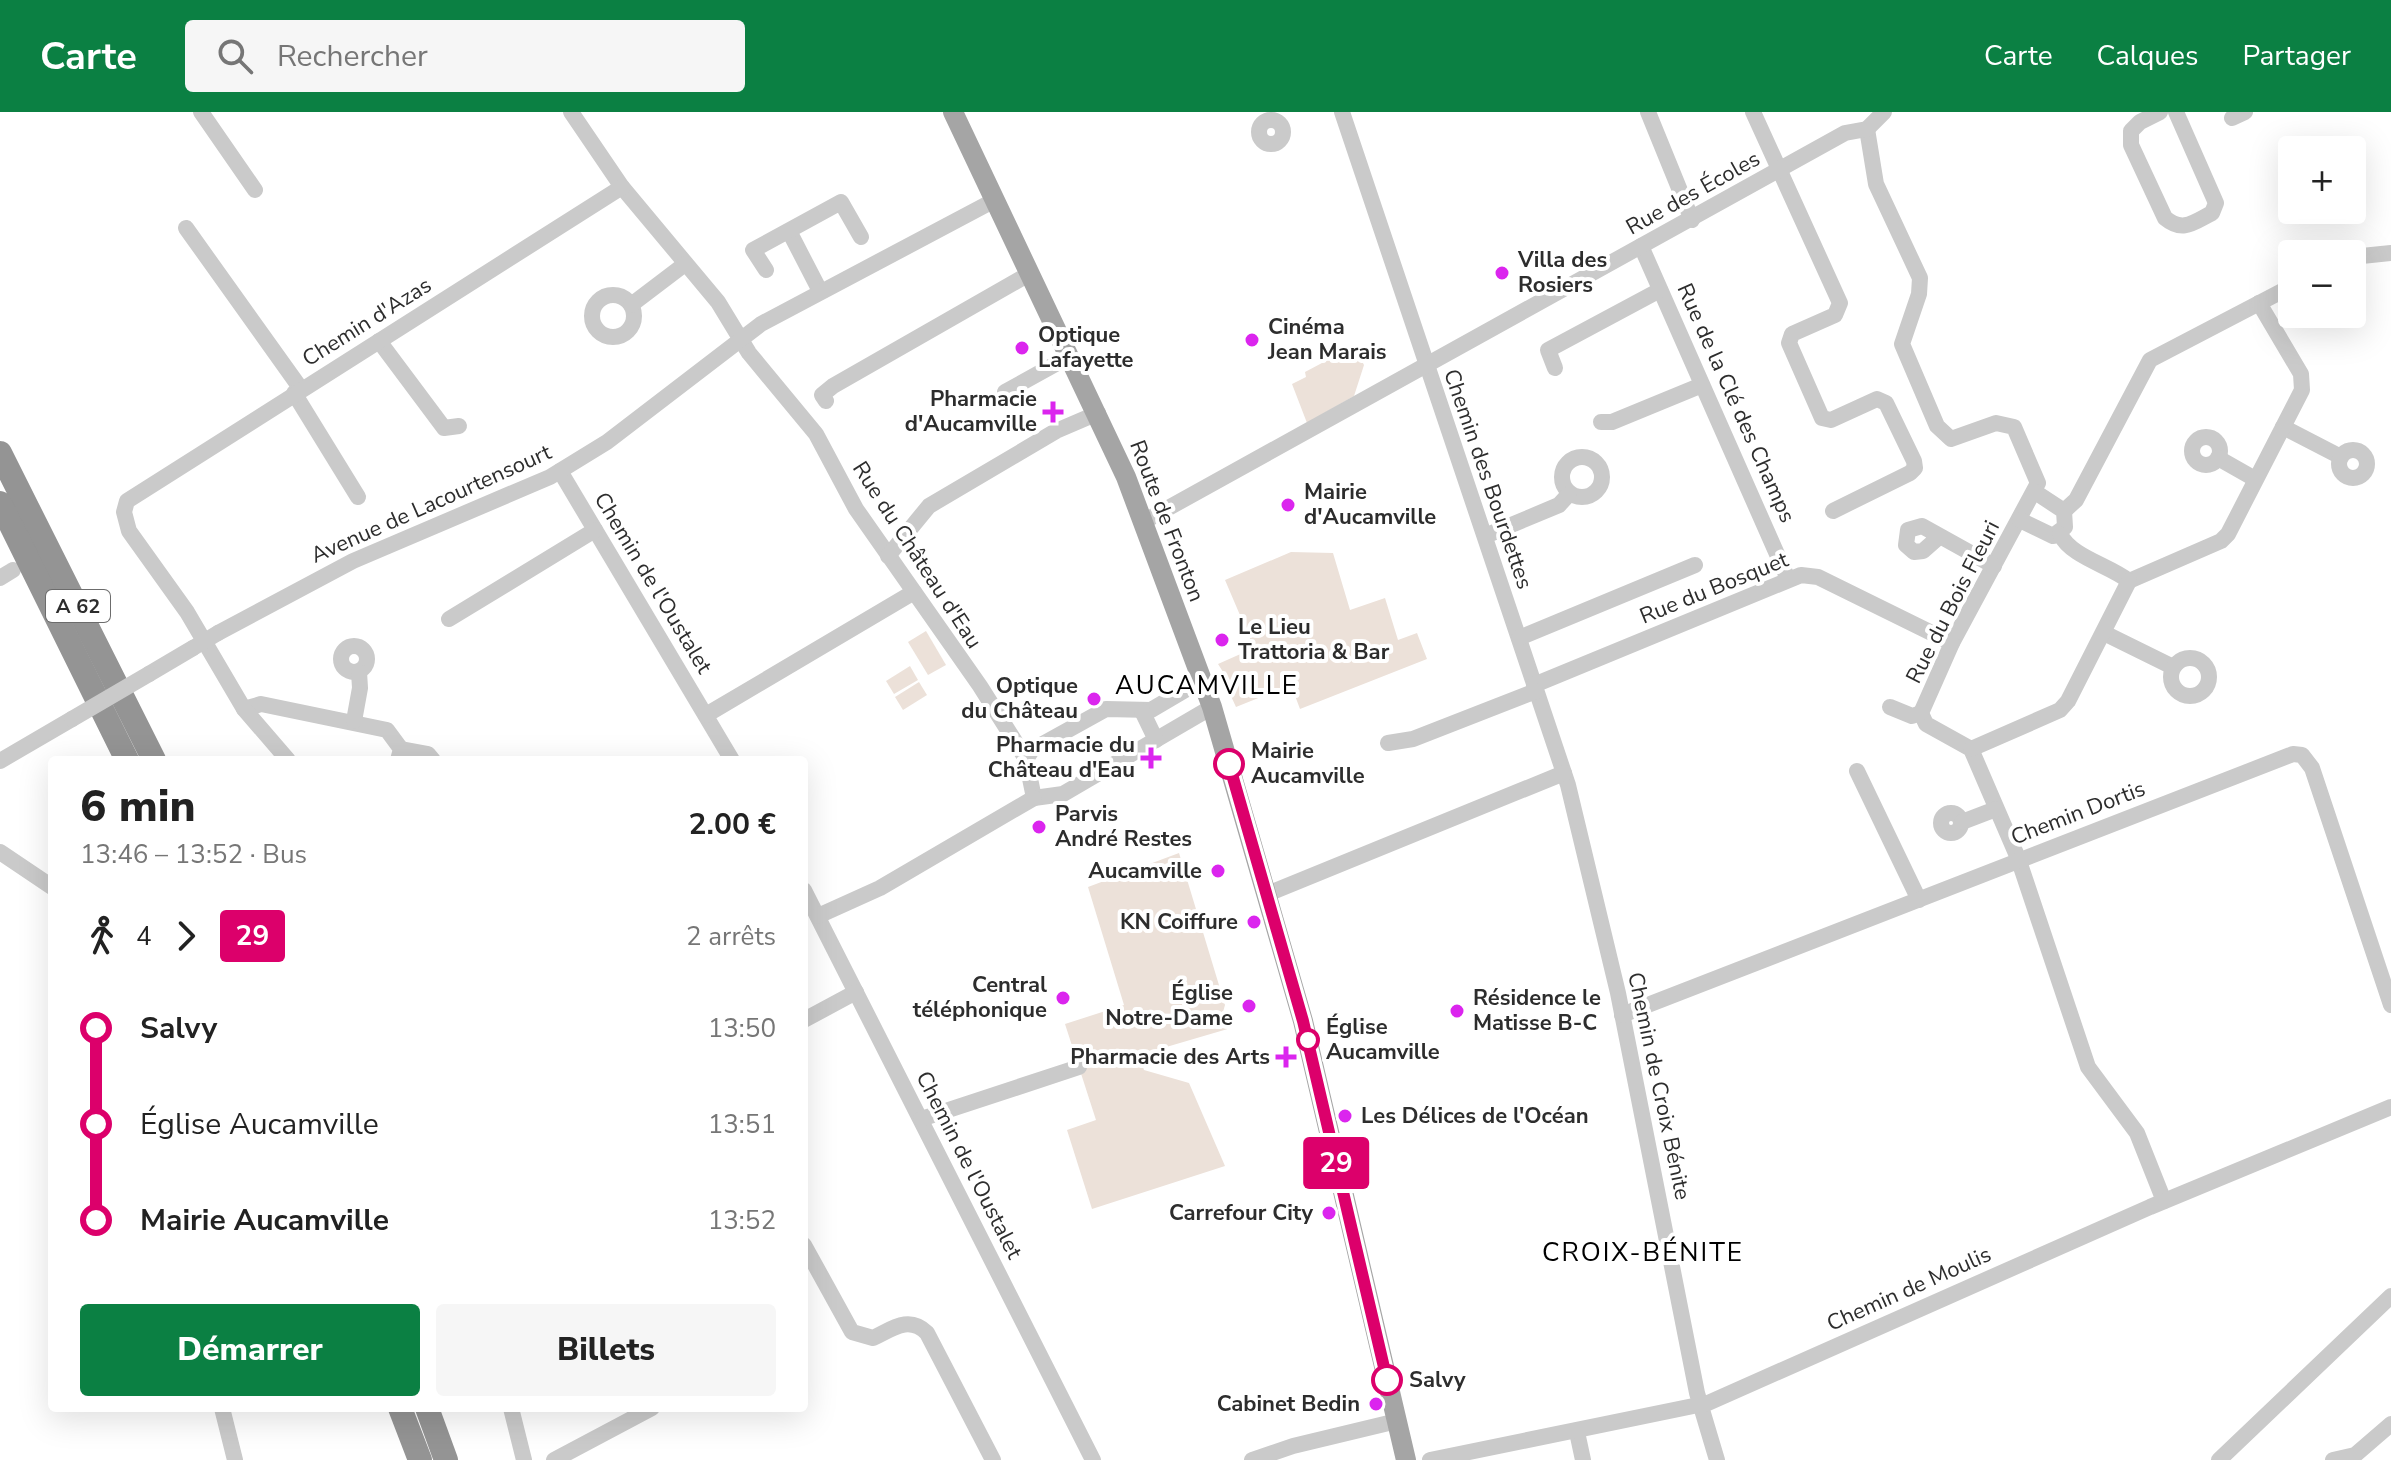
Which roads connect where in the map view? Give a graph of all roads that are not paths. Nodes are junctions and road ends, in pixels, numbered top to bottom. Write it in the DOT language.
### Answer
graph roads {
  1 [pos="201,112"];
  2 [pos="571,112"];
  3 [pos="953,112"];
  4 [pos="1342,112"];
  5 [pos="1648,112"];
  6 [pos="1753,112"];
  7 [pos="1884,112"];
  8 [pos="2160,112"];
  9 [pos="2176,112"];
  10 [pos="1867,129"];
  11 [pos="1779,169"];
  12 [pos="622,187"];
  13 [pos="255,190"];
  14 [pos="993,201"];
  15 [pos="1692,220"];
  16 [pos="186,228"];
  17 [pos="789,231"];
  18 [pos="861,237"];
  19 [pos="1641,246"];
  20 [pos="2391,253"];
  21 [pos="2366,256"];
  22 [pos="685,264"];
  23 [pos="766,270"];
  24 [pos="1029,274"];
  25 [pos="1660,290"];
  26 [pos="820,291"];
  27 [pos="2278,293"];
  28 [pos="2259,303"];
  29 [pos="631,305"];
  30 [pos="741,338"];
  31 [pos="379,341"];
  32 [pos="1070,356"];
  33 [pos="1426,365"];
  34 [pos="1555,368"];
  35 [pos="1702,385"];
  36 [pos="298,391"];
  37 [pos="1005,392"];
  38 [pos="826,401"];
  39 [pos="1098,413"];
  40 [pos="1601,422"];
  41 [pos="459,426"];
  42 [pos="2283,427"];
  43 [pos="0,453"];
  44 [pos="2341,457"];
  45 [pos="2218,458"];
  46 [pos="560,471"];
  47 [pos="2255,479"];
  48 [pos="2035,492"];
  49 [pos="1569,494"];
  50 [pos="358,497"];
  51 [pos="0,503"];
  52 [pos="1833,511"];
  53 [pos="2064,511"];
  54 [pos="2020,520"];
  55 [pos="1143,522"];
  56 [pos="595,530"];
  57 [pos="2060,534"];
  58 [pos="1485,536"];
  59 [pos="1940,536"];
  60 [pos="888,556"];
  61 [pos="1695,565"];
  62 [pos="1994,566"];
  63 [pos="1788,579"];
  64 [pos="2129,581"];
  65 [pos="914,592"];
  66 [pos="449,619"];
  67 [pos="2104,633"];
  68 [pos="1519,638"];
  69 [pos="1952,643"];
  70 [pos="2173,667"];
  71 [pos="359,672"];
  72 [pos="1202,680"];
  73 [pos="1535,688"];
  74 [pos="1212,707"];
  75 [pos="1890,707"];
  76 [pos="244,709"];
  77 [pos="1142,711"];
  78 [pos="1921,713"];
  79 [pos="706,715"];
  80 [pos="354,721"];
  81 [pos="1156,740"];
  82 [pos="1388,743"];
  83 [pos="1971,749"];
  84 [pos="400,755"];
  85 [pos="125,756"];
  86 [pos="152,756"];
  87 [pos="285,756"];
  88 [pos="430,756"];
  89 [pos="730,756"];
  90 [pos="1026,759"];
  91 [pos="0,761"];
  92 [pos="1857,771"];
  93 [pos="1564,773"];
  94 [pos="1034,798"];
  95 [pos="1996,809"];
  96 [pos="1962,822"];
  97 [pos="0,852"];
  98 [pos="2018,858"];
  99 [pos="1587,862"];
  100 [pos="48,884"];
  101 [pos="1267,894"];
  102 [pos="808,897"];
  103 [pos="1919,900"];
  104 [pos="818,916"];
  105 [pos="856,992"];
  106 [pos="2391,1005"];
  107 [pos="1622,1015"];
  108 [pos="808,1018"];
  109 [pos="1079,1067"];
  110 [pos="2391,1107"];
  111 [pos="921,1119"];
  112 [pos="2164,1201"];
  113 [pos="808,1252"];
  114 [pos="2391,1296"];
  115 [pos="1700,1406"];
  116 [pos="223,1412"];
  117 [pos="402,1412"];
  118 [pos="428,1412"];
  119 [pos="512,1412"];
  120 [pos="644,1412"];
  121 [pos="1397,1421"];
  122 [pos="2391,1424"];
  123 [pos="1577,1432"];
  124 [pos="235,1460"];
  125 [pos="420,1460"];
  126 [pos="446,1460"];
  127 [pos="524,1460"];
  128 [pos="554,1460"];
  129 [pos="993,1460"];
  130 [pos="1093,1460"];
  131 [pos="1252,1460"];
  132 [pos="1406,1460"];
  133 [pos="1430,1460"];
  134 [pos="1583,1460"];
  135 [pos="1717,1460"];
  136 [pos="2219,1460"];
  137 [pos="2333,1460"];
  1 -- 13 [label="street"];
  2 -- 12 [label="street, Rue du Château d'Eau"];
  3 -- 14 [label="main road, Route de Fronton"];
  4 -- 33 [label="street, Chemin des Bourdettes"];
  5 -- 15 [label="street"];
  6 -- 11 [label="street"];
  7 -- 10 [label="street, Rue des Écoles"];
  8 -- 9 [label="street"];
  10 -- 11 [label="street, Rue des Écoles"];
  10 -- 48 [label="street"];
  11 -- 15 [label="street, Rue des Écoles"];
  11 -- 52 [label="street"];
  12 -- 22 [label="street, Rue du Château d'Eau"];
  12 -- 31 [label="street, Chemin d'Azas"];
  14 -- 24 [label="main road, Route de Fronton"];
  14 -- 26 [label="street, Avenue de Lacourtensourt"];
  15 -- 19 [label="street, Rue des Écoles"];
  16 -- 36 [label="street"];
  17 -- 18 [label="street"];
  17 -- 23 [label="street"];
  17 -- 26 [label="street"];
  19 -- 25 [label="street, Rue de la Clé des Champs"];
  19 -- 33 [label="street, Rue des Écoles"];
  20 -- 21 [label="street"];
  22 -- 29 [label="street"];
  22 -- 30 [label="street, Rue du Château d'Eau"];
  24 -- 32 [label="main road, Route de Fronton"];
  24 -- 38 [label="street"];
  25 -- 34 [label="street"];
  25 -- 35 [label="street, Rue de la Clé des Champs"];
  26 -- 30 [label="street, Avenue de Lacourtensourt"];
  27 -- 28 [label="street"];
  28 -- 42 [label="street"];
  28 -- 53 [label="street"];
  30 -- 46 [label="street, Avenue de Lacourtensourt"];
  30 -- 60 [label="street, Rue du Château d'Eau"];
  31 -- 36 [label="street, Chemin d'Azas"];
  31 -- 41 [label="street"];
  32 -- 37 [label="street"];
  32 -- 39 [label="main road, Route de Fronton"];
  33 -- 55 [label="street, Rue des Écoles"];
  33 -- 58 [label="street, Chemin des Bourdettes"];
  35 -- 40 [label="street"];
  35 -- 63 [label="street, Rue de la Clé des Champs"];
  36 -- 50 [label="street"];
  36 -- 76 [label="street, Chemin d'Azas"];
  39 -- 55 [label="main road, Route de Fronton"];
  39 -- 60 [label="street"];
  42 -- 44 [label="street"];
  42 -- 47 [label="street"];
  43 -- 86 [label="highway, A 62"];
  45 -- 47 [label="street"];
  46 -- 56 [label="street, Chemin de l'Oustalet"];
  46 -- 91 [label="street, Avenue de Lacourtensourt, bridge"];
  47 -- 64 [label="street"];
  48 -- 53 [label="street"];
  48 -- 54 [label="street, Rue du Bois Fleuri"];
  49 -- 58 [label="street"];
  51 -- 85 [label="highway, A 62"];
  53 -- 57 [label="street"];
  54 -- 57 [label="street"];
  54 -- 62 [label="street, Rue du Bois Fleuri"];
  55 -- 72 [label="main road, Route de Fronton"];
  56 -- 66 [label="street"];
  56 -- 79 [label="street, Chemin de l'Oustalet"];
  57 -- 64 [label="street"];
  58 -- 68 [label="street, Chemin des Bourdettes"];
  59 -- 62 [label="street"];
  60 -- 65 [label="street, Rue du Château d'Eau"];
  61 -- 68 [label="street"];
  62 -- 69 [label="street, Rue du Bois Fleuri"];
  63 -- 69 [label="street, Rue du Bosquet"];
  63 -- 73 [label="street, Rue du Bosquet"];
  64 -- 67 [label="street"];
  65 -- 79 [label="street"];
  65 -- 90 [label="street, Rue du Château d'Eau"];
  67 -- 70 [label="street"];
  67 -- 83 [label="street"];
  68 -- 73 [label="street, Chemin des Bourdettes"];
  69 -- 78 [label="street, Rue du Bois Fleuri"];
  71 -- 80 [label="street"];
  72 -- 74 [label="main road, Route de Fronton"];
  72 -- 77 [label="street"];
  73 -- 82 [label="street, Rue du Bosquet"];
  73 -- 93 [label="street, Chemin des Bourdettes"];
  74 -- 81 [label="street"];
  74 -- 101 [label="main road, Route de Fronton"];
  75 -- 78 [label="street"];
  76 -- 80 [label="street"];
  76 -- 87 [label="street"];
  77 -- 81 [label="street"];
  77 -- 90 [label="street"];
  78 -- 83 [label="street, Rue du Bois Fleuri"];
  79 -- 89 [label="street, Chemin de l'Oustalet"];
  80 -- 84 [label="street"];
  81 -- 94 [label="street"];
  83 -- 95 [label="street"];
  84 -- 88 [label="street"];
  90 -- 94 [label="street"];
  92 -- 103 [label="street"];
  93 -- 99 [label="street, Chemin des Bourdettes"];
  93 -- 101 [label="street"];
  94 -- 104 [label="street"];
  95 -- 96 [label="street"];
  95 -- 98 [label="street"];
  97 -- 100 [label="street"];
  98 -- 103 [label="street, Chemin Dortis"];
  98 -- 106 [label="street, Chemin Dortis"];
  98 -- 112 [label="street"];
  99 -- 107 [label="street, Chemin de Croix Bénite"];
  101 -- 121 [label="main road, Route de Fronton"];
  102 -- 104 [label="street, Chemin de l'Oustalet"];
  103 -- 107 [label="street, Chemin Dortis"];
  104 -- 105 [label="street, Chemin de l'Oustalet"];
  105 -- 108 [label="street"];
  105 -- 111 [label="street, Chemin de l'Oustalet"];
  107 -- 115 [label="street, Chemin de Croix Bénite"];
  109 -- 111 [label="street"];
  110 -- 112 [label="street, Chemin de Moulis"];
  111 -- 130 [label="street, Chemin de l'Oustalet"];
  112 -- 115 [label="street, Chemin de Moulis"];
  113 -- 129 [label="street"];
  114 -- 136 [label="street"];
  115 -- 123 [label="street, Chemin de Moulis"];
  115 -- 135 [label="street, Chemin de Croix Bénite"];
  116 -- 124 [label="street"];
  117 -- 125 [label="highway"];
  118 -- 126 [label="highway"];
  119 -- 127 [label="street"];
  120 -- 128 [label="street"];
  121 -- 131 [label="street"];
  121 -- 132 [label="main road, Route de Fronton"];
  122 -- 137 [label="street"];
  123 -- 133 [label="street, Chemin de Moulis"];
  123 -- 134 [label="street"];
}
